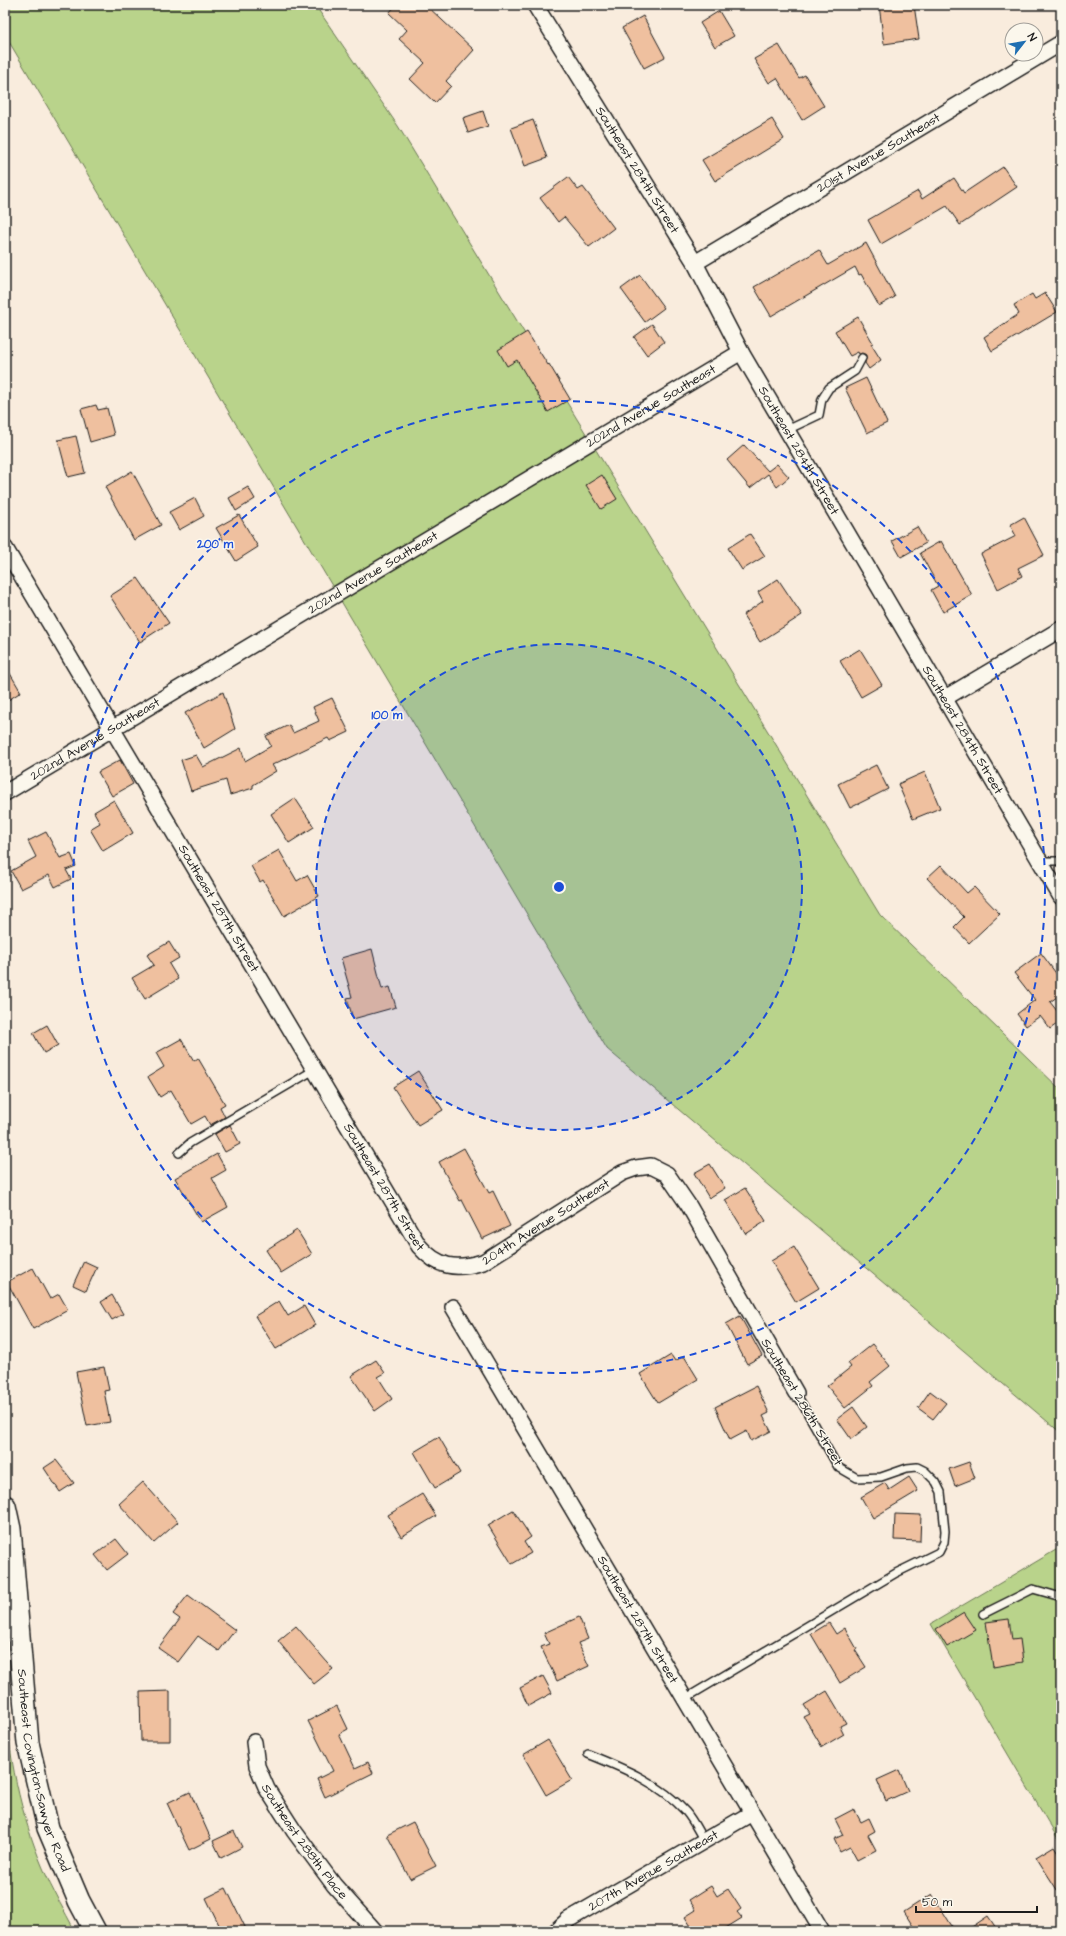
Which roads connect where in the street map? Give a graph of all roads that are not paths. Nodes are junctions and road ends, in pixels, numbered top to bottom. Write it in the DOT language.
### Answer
graph roads {
  1 [pos="535,5"];
  2 [pos="1061,43"];
  3 [pos="695,263"];
  4 [pos="741,352"];
  5 [pos="862,358"];
  6 [pos="787,430"];
  7 [pos="5,548"];
  8 [pos="1061,629"];
  9 [pos="945,698"];
  10 [pos="112,728"];
  11 [pos="5,793"];
  12 [pos="1040,861"];
  13 [pos="1061,861"];
  14 [pos="1061,897"];
  15 [pos="314,1070"];
  16 [pos="179,1153"];
  17 [pos="652,1166"];
  18 [pos="438,1263"];
  19 [pos="453,1307"];
  20 [pos="796,1393"];
  21 [pos="5,1506"];
  22 [pos="1061,1597"];
  23 [pos="983,1614"];
  24 [pos="686,1698"];
  25 [pos="254,1742"];
  26 [pos="588,1754"];
  27 [pos="752,1813"];
  28 [pos="704,1841"];
  29 [pos="94,1931"];
  30 [pos="375,1931"];
  31 [pos="556,1931"];
  32 [pos="822,1931"];
  1 -- 3 [label="street, Southeast 284th Street"];
  2 -- 3 [label="street, 201st Avenue Southeast"];
  3 -- 4 [label="street, Southeast 284th Street"];
  4 -- 6 [label="street, Southeast 284th Street"];
  4 -- 10 [label="street, 202nd Avenue Southeast"];
  5 -- 6 [label="lane"];
  6 -- 9 [label="street, Southeast 284th Street"];
  7 -- 10 [label="street, Southeast 287th Street"];
  8 -- 9 [label="street"];
  9 -- 12 [label="street, Southeast 284th Street"];
  10 -- 11 [label="street, 202nd Avenue Southeast"];
  10 -- 15 [label="street, Southeast 287th Street"];
  12 -- 13 [label="lane"];
  12 -- 14 [label="street, Southeast 284th Street"];
  15 -- 16 [label="lane"];
  15 -- 18 [label="street, Southeast 287th Street"];
  17 -- 18 [label="street, 204th Avenue Southeast"];
  17 -- 20 [label="street, Southeast 286th Street"];
  19 -- 24 [label="street, Southeast 287th Street"];
  20 -- 24 [label="lane, Southeast 286th Street"];
  21 -- 29 [label="street, Southeast Covington-Sawyer Road"];
  22 -- 23 [label="lane"];
  24 -- 27 [label="street, Southeast 287th Street"];
  25 -- 30 [label="street, Southeast 288th Place"];
  26 -- 28 [label="lane"];
  27 -- 28 [label="street, 207th Avenue Southeast"];
  27 -- 32 [label="street, Southeast 287th Street"];
  28 -- 31 [label="street, 207th Avenue Southeast"];
}
